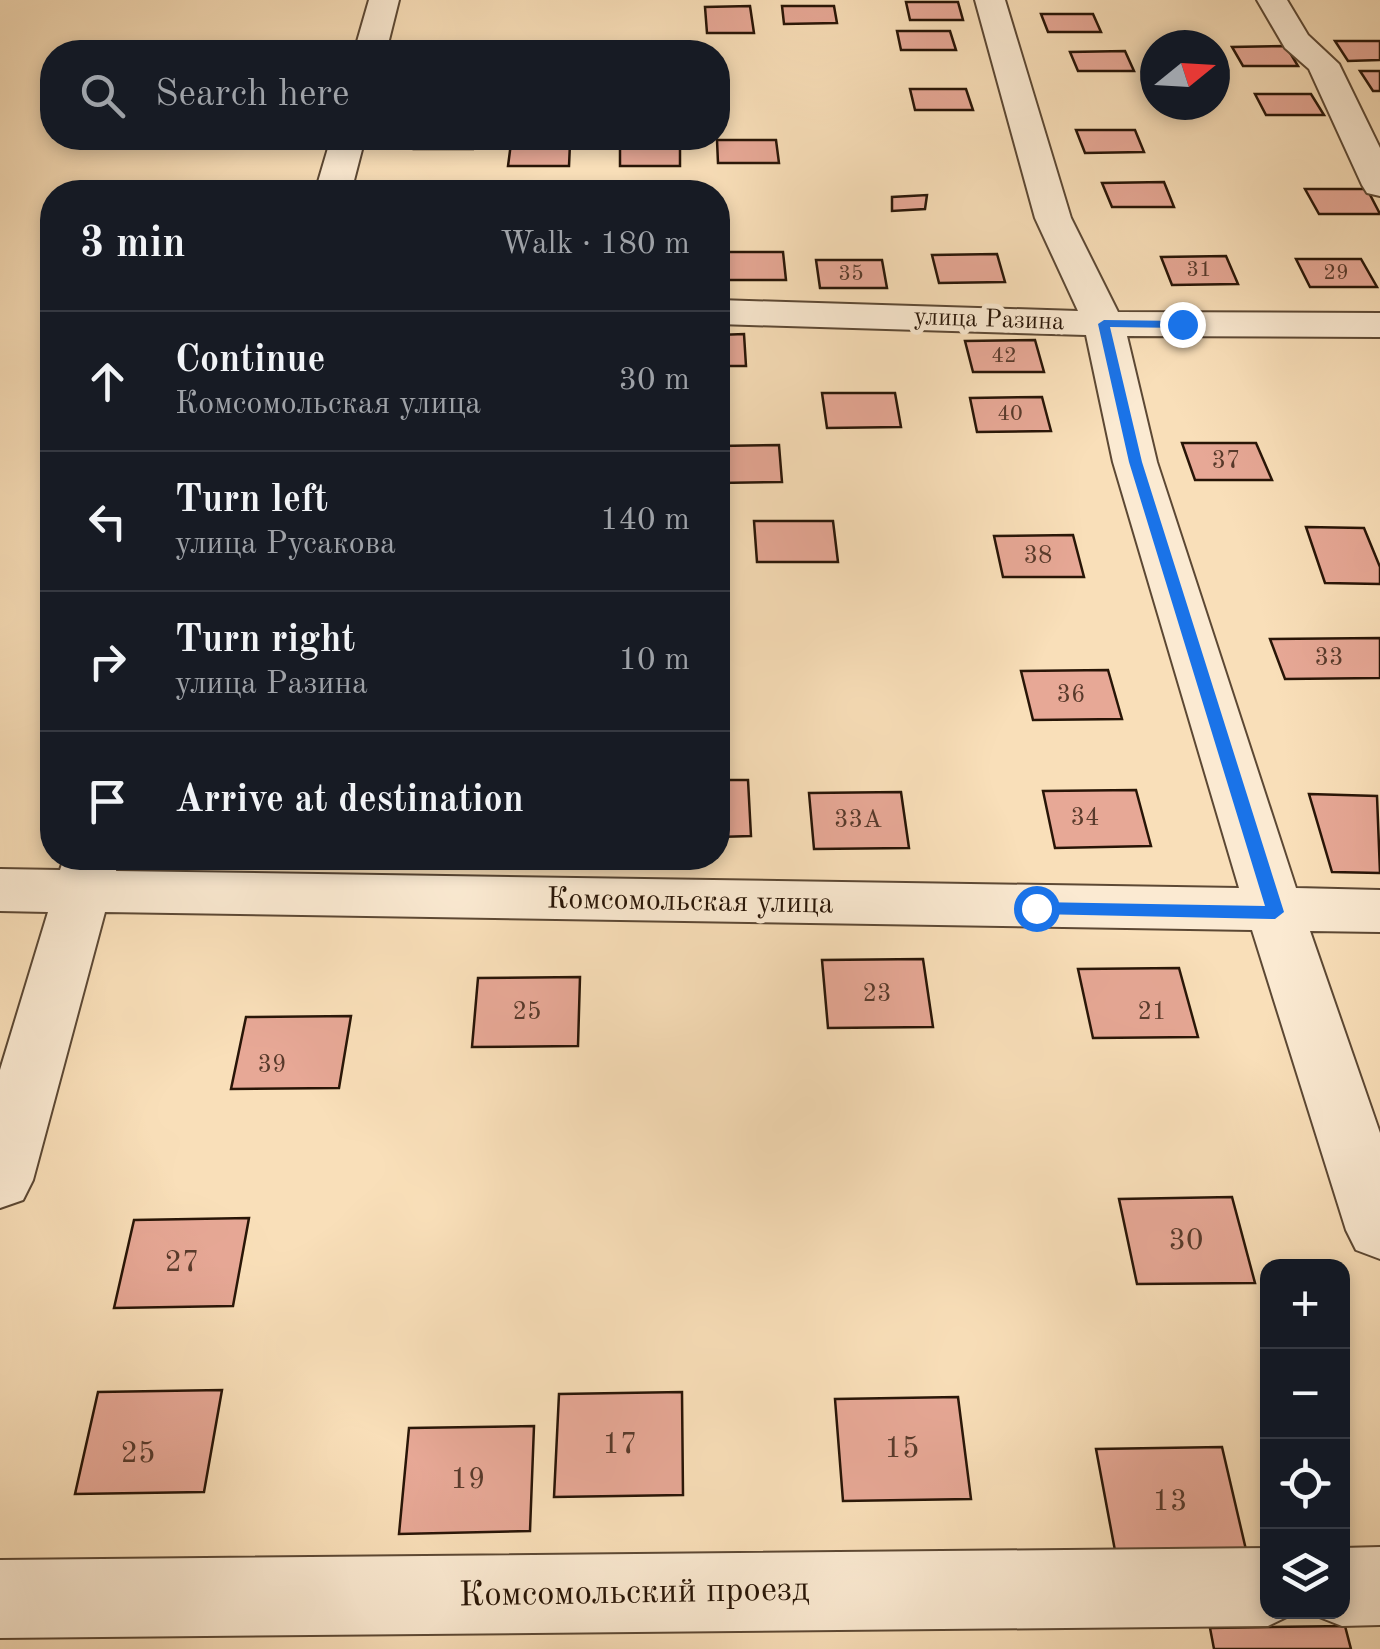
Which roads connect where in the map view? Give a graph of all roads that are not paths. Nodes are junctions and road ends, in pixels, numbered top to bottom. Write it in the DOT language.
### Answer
graph roads {
  1 [pos="384,0"];
  2 [pos="990,0"];
  3 [pos="1272,0"];
  4 [pos="373,40"];
  5 [pos="345,150"];
  6 [pos="336,180"];
  7 [pos="1380,185"];
  8 [pos="730,312"];
  9 [pos="1104,324"];
  10 [pos="1380,326"];
  11 [pos="86,874"];
  12 [pos="0,890"];
  13 [pos="1380,911"];
  14 [pos="1275,912"];
  15 [pos="0,1180"];
  16 [pos="1380,1230"];
  17 [pos="1380,1586"];
  18 [pos="1350,1587"];
  19 [pos="1260,1588"];
  20 [pos="0,1599"];
  1 -- 4 [label="street"];
  2 -- 9 [label="street"];
  3 -- 7 [label="street"];
  5 -- 6 [label="street"];
  8 -- 9 [label="street, улица Разина"];
  9 -- 10 [label="street, улица Разина"];
  9 -- 14 [label="street"];
  11 -- 12 [label="street, Комсомольская улица"];
  11 -- 14 [label="street, Комсомольская улица"];
  11 -- 15 [label="street"];
  13 -- 14 [label="street, Комсомольская улица"];
  14 -- 16 [label="street"];
  17 -- 18 [label="street"];
  19 -- 20 [label="street, Комсомольский проезд"];
}
